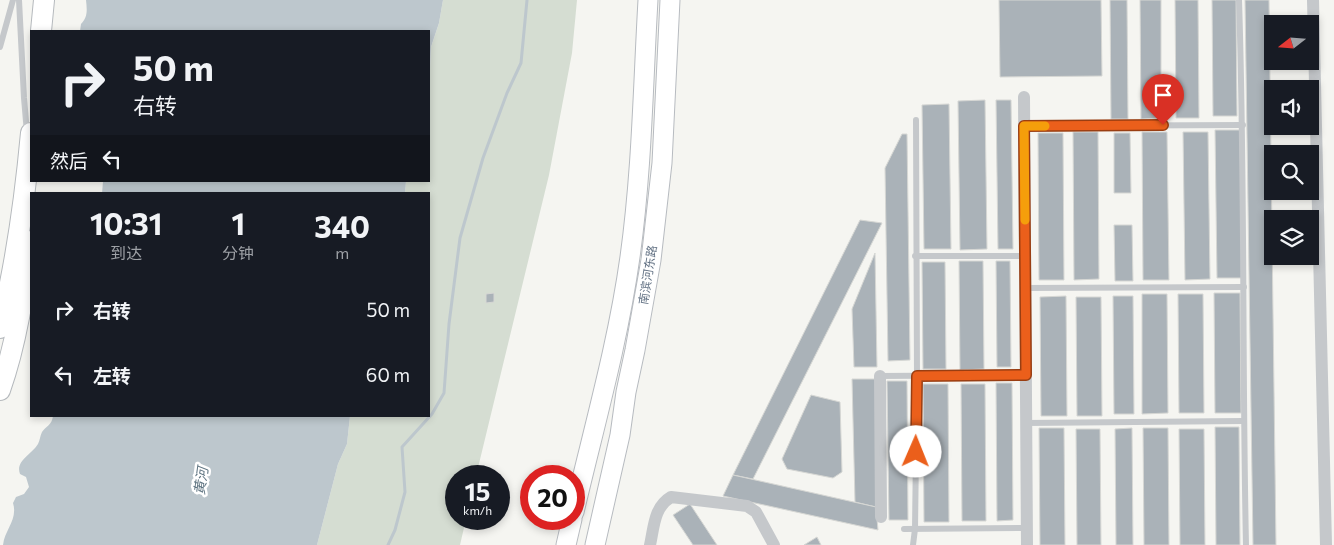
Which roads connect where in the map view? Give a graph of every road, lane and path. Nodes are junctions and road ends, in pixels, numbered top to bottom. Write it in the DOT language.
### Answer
graph roads {
  1 [pos="13,0"];
  2 [pos="19,0"];
  3 [pos="44,0"];
  4 [pos="648,0"];
  5 [pos="670,0"];
  6 [pos="1239,0"];
  7 [pos="1313,0"];
  8 [pos="41,30"];
  9 [pos="0,47"];
  10 [pos="1024,97"];
  11 [pos="916,120"];
  12 [pos="1243,125"];
  13 [pos="1024,126"];
  14 [pos="30,144"];
  15 [pos="29,154"];
  16 [pos="30,174"];
  17 [pos="30,248"];
  18 [pos="915,256"];
  19 [pos="1025,256"];
  20 [pos="1244,287"];
  21 [pos="1025,288"];
  22 [pos="0,328"];
  23 [pos="1026,375"];
  24 [pos="880,376"];
  25 [pos="917,376"];
  26 [pos="0,390"];
  27 [pos="1243,421"];
  28 [pos="1026,422"];
  29 [pos="585,465"];
  30 [pos="585,487"];
  31 [pos="606,493"];
  32 [pos="881,517"];
  33 [pos="1027,528"];
  34 [pos="904,529"];
  35 [pos="915,529"];
  36 [pos="569,530"];
  37 [pos="566,545"];
  38 [pos="595,545"];
  39 [pos="650,545"];
  40 [pos="774,545"];
  41 [pos="913,545"];
  42 [pos="1027,545"];
  43 [pos="1246,545"];
  44 [pos="1326,545"];
  1 -- 9 [label="lane"];
  2 -- 15 [label="lane"];
  3 -- 8 [label="main road"];
  4 -- 29 [label="main road, 南滨河东路"];
  5 -- 31 [label="main road, 南滨河东路"];
  6 -- 12 [label="lane"];
  7 -- 44 [label="street"];
  10 -- 13 [label="street"];
  11 -- 18 [label="lane"];
  12 -- 13 [label="lane"];
  12 -- 20 [label="lane"];
  13 -- 19 [label="street"];
  14 -- 15 [label="main road"];
  15 -- 16 [label="main road"];
  15 -- 22 [label="main road"];
  17 -- 26 [label="main road"];
  18 -- 19 [label="lane"];
  18 -- 25 [label="lane"];
  19 -- 21 [label="street"];
  20 -- 21 [label="lane"];
  20 -- 27 [label="lane"];
  21 -- 23 [label="street"];
  23 -- 25 [label="lane"];
  23 -- 28 [label="street"];
  24 -- 25 [label="lane"];
  24 -- 32 [label="street"];
  25 -- 35 [label="lane"];
  27 -- 28 [label="lane"];
  27 -- 43 [label="lane"];
  28 -- 33 [label="street"];
  30 -- 31 [label="main road"];
  31 -- 38 [label="main road, 南滨河东路"];
  33 -- 35 [label="lane"];
  33 -- 42 [label="street"];
  34 -- 35 [label="lane"];
  35 -- 41 [label="lane"];
  36 -- 37 [label="main road"];
  39 -- 40 [label="street"];
}
